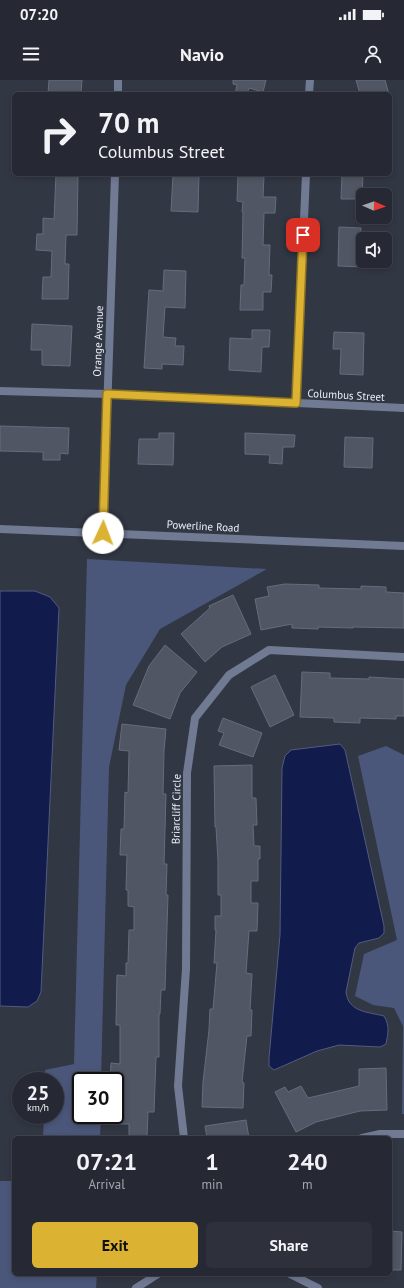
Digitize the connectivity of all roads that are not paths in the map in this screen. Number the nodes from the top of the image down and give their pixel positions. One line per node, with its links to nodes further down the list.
1 (118, 80): 3 (street)
2 (310, 80): 4 (street)
3 (118, 92)
4 (309, 92)
5 (115, 176): 8 (street, Orange Avenue)
6 (306, 176): 9 (street)
7 (0, 391): 8 (street, Columbus Street)
8 (107, 394): 9 (street, Columbus Street); 12 (street, Orange Avenue)
9 (296, 403): 10 (street, Columbus Street)
10 (404, 408)
11 (0, 529): 12 (street, Powerline Road)
12 (103, 533): 13 (street, Powerline Road)
13 (404, 546)
14 (404, 657): 16 (street, Briarcliff Circle)
15 (404, 1134): 17 (street)
16 (184, 1136)
17 (371, 1136)
18 (155, 1276): 20 (street)
19 (294, 1276): 21 (street)
20 (136, 1288)
21 (318, 1288)

